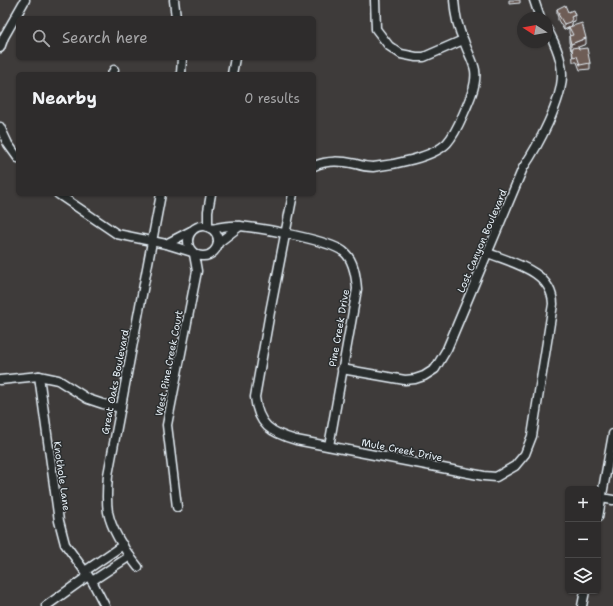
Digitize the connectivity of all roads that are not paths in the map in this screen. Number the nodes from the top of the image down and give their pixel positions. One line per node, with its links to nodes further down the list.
1 (25, 0): 10 (street)
2 (174, 0): 7 (street)
3 (375, 0): 8 (street)
4 (454, 0): 8 (street)
5 (534, 0): 6 (street)
6 (538, 12)
7 (176, 16)
8 (463, 40): 17 (street)
9 (553, 40): 31 (street, Lost Canyon Boulevard)
10 (0, 48)
11 (182, 60): 13 (street)
12 (235, 60): 14 (street)
13 (181, 72)
14 (232, 72)
15 (0, 127): 16 (street)
16 (16, 155)
17 (316, 165)
18 (61, 196): 27 (street)
19 (161, 196): 27 (street, Great Oaks Boulevard)
20 (211, 196): 22 (street)
21 (293, 196): 26 (street, Mule Creek Drive)
22 (208, 211): 24 (street); 25 (street)
23 (240, 226): 25 (street, Pine Creek Drive); 26 (street, Pine Creek Drive); 28 (street)
24 (194, 228): 25 (street); 29 (street); 30 (street)
25 (210, 228): 28 (street)
26 (286, 234): 34 (street, Pine Creek Drive); 39 (street, Mule Creek Drive)
27 (152, 242): 29 (street); 37 (street, Great Oaks Boulevard)
28 (218, 243): 32 (street)
29 (166, 244): 30 (street)
30 (193, 253): 32 (street); 33 (street, West Pine Creek Court)
31 (488, 253): 34 (street, Lost Canyon Boulevard); 39 (street, Mule Creek Drive)
32 (206, 256): 33 (street, West Pine Creek Court)
33 (197, 271): 42 (street, West Pine Creek Court)
34 (342, 369): 39 (street, Pine Creek Drive)
35 (39, 376): 36 (street); 37 (street); 46 (street, Knothole Lane)
36 (0, 380)
37 (121, 408): 43 (street, Great Oaks Boulevard)
38 (613, 434): 40 (street)
39 (329, 446)
40 (601, 498): 41 (street)
41 (613, 500)
42 (178, 507)
43 (123, 545): 44 (street, Great Oaks Boulevard); 46 (street)
44 (130, 556): 45 (street, Great Oaks Boulevard); 46 (street)
45 (138, 567)
46 (88, 576): 48 (street); 49 (street, Knothole Lane)
47 (584, 594): 50 (street)
48 (46, 606)
49 (105, 606)
50 (582, 606)

